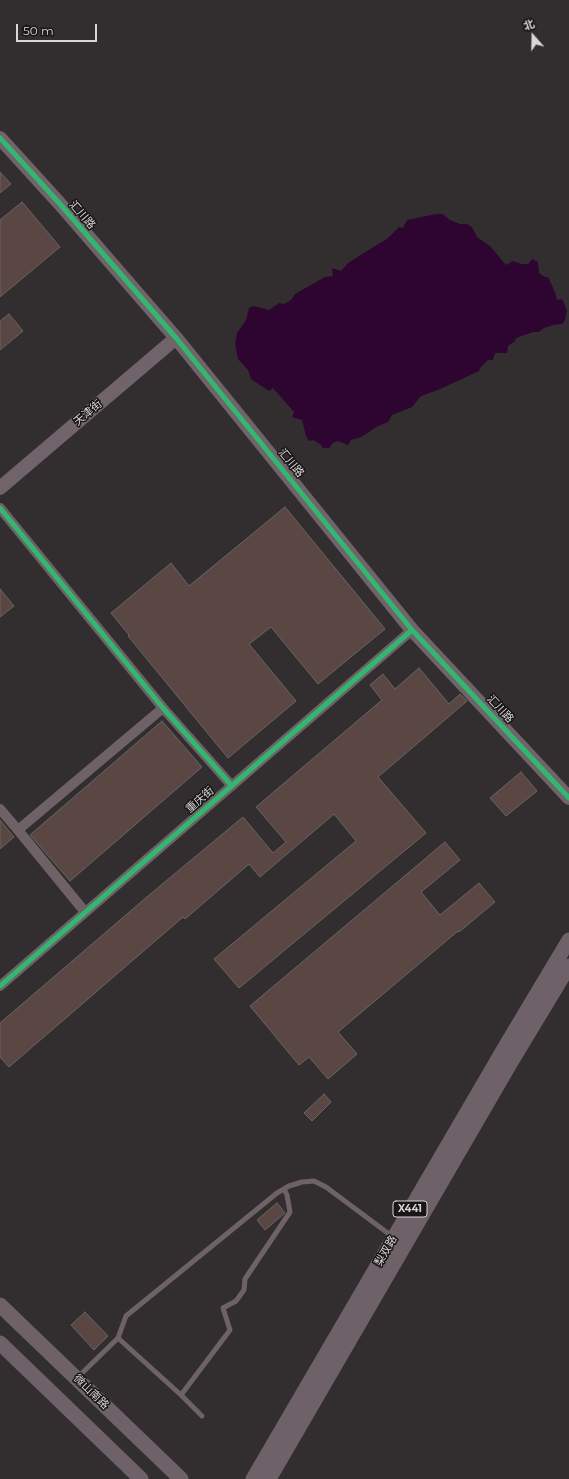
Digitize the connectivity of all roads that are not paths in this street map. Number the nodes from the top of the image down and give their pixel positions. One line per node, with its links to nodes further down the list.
1 (0, 138): 2 (street, 汇川路)
2 (176, 338): 3 (street, 天津街); 5 (street, 汇川路)
3 (0, 488)
4 (0, 508): 6 (street)
5 (412, 630): 7 (street, 重庆街); 8 (street, 汇川路)
6 (164, 708): 7 (street); 10 (street)
7 (232, 786): 11 (street, 重庆街)
8 (569, 798)
9 (0, 809): 10 (street)
10 (18, 830): 11 (street)
11 (85, 912): 14 (street, 重庆街)
12 (569, 940): 16 (main road, 梨双路 / X441)
13 (569, 966): 26 (main road, 梨双路 / X441)
14 (2, 981)
15 (284, 1189): 16 (lane); 18 (lane); 21 (lane)
16 (394, 1237): 25 (main road, 梨双路 / X441)
17 (0, 1305): 20 (main road, 微山南路)
18 (118, 1338): 20 (lane); 21 (lane)
19 (0, 1343): 23 (main road)
20 (76, 1378): 24 (main road, 微山南路)
21 (181, 1395): 22 (lane)
22 (202, 1416)
23 (141, 1479)
24 (181, 1479)
25 (253, 1479)
26 (269, 1479)

